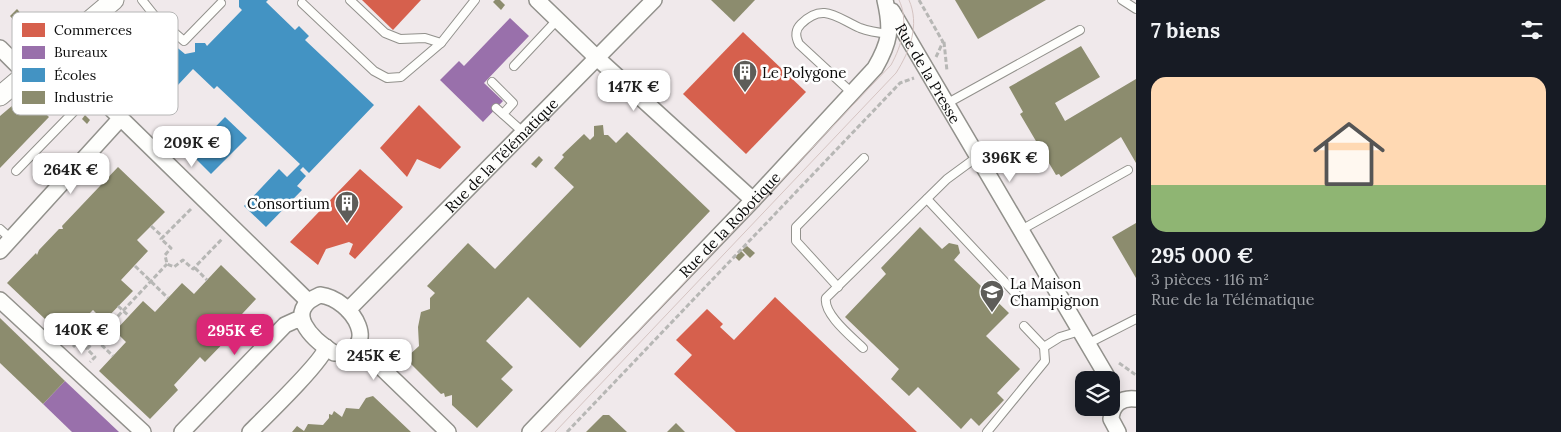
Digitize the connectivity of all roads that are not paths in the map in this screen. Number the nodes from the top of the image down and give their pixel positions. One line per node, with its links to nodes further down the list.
1 (114, 0): 12 (street)
2 (142, 0): 13 (lane)
3 (350, 0): 18 (lane)
4 (474, 0): 18 (lane)
5 (537, 0): 14 (street)
6 (654, 0): 20 (street, Rue de la Télématique)
7 (886, 0): 16 (street, Rue de la Robotique); 27 (street, Rue de la Presse)
8 (1122, 0): 11 (lane)
9 (221, 3): 17 (lane)
10 (302, 3): 18 (lane)
11 (1136, 9)
12 (99, 12)
13 (152, 12)
14 (557, 20): 20 (street); 22 (lane)
15 (1080, 30): 27 (lane)
16 (890, 34): 25 (street, Rue de la Robotique); 25 (lane)
17 (178, 36)
18 (441, 42)
19 (0, 48): 21 (street)
20 (597, 58): 33 (street, Rue de la Télématique); 39 (street)
21 (12, 60)
22 (514, 66)
23 (492, 82): 29 (lane)
24 (12, 86): 26 (street)
25 (852, 93): 39 (street, Rue de la Robotique)
26 (0, 96)
27 (946, 104): 34 (street, Rue de la Presse)
28 (496, 108): 29 (lane)
29 (503, 114): 33 (lane)
30 (71, 115): 37 (lane)
31 (116, 115): 32 (street)
32 (120, 119): 41 (street); 46 (street)
33 (524, 133): 47 (street, Rue de la Télématique)
34 (977, 157): 38 (lane); 40 (street, Rue de la Presse)
35 (864, 158): 43 (lane)
36 (1128, 170): 40 (lane)
37 (16, 171)
38 (926, 199): 43 (lane); 44 (lane)
39 (753, 200): 63 (street, Rue de la Robotique)
40 (1020, 230): 51 (street, Rue de la Presse)
41 (5, 234): 42 (street)
42 (0, 251)
43 (838, 287): 56 (lane)
44 (1018, 296)
45 (0, 300): 59 (street)
46 (308, 301): 47 (street); 49 (street)
47 (348, 310): 52 (street)
48 (1136, 319): 53 (lane)
49 (302, 321): 54 (street); 60 (street)
50 (1024, 326): 55 (lane)
51 (1080, 331): 53 (street, Rue de la Presse); 55 (lane)
52 (358, 344): 54 (street); 62 (street)
53 (1087, 344): 57 (street, Rue de la Presse)
54 (326, 347): 61 (street)
55 (1044, 347): 64 (lane)
56 (863, 348)
57 (1104, 371)
58 (1128, 400): 65 (street)
59 (143, 432)
60 (182, 432)
61 (250, 432)
62 (448, 432)
63 (530, 432)
64 (987, 432)
65 (1118, 432)

